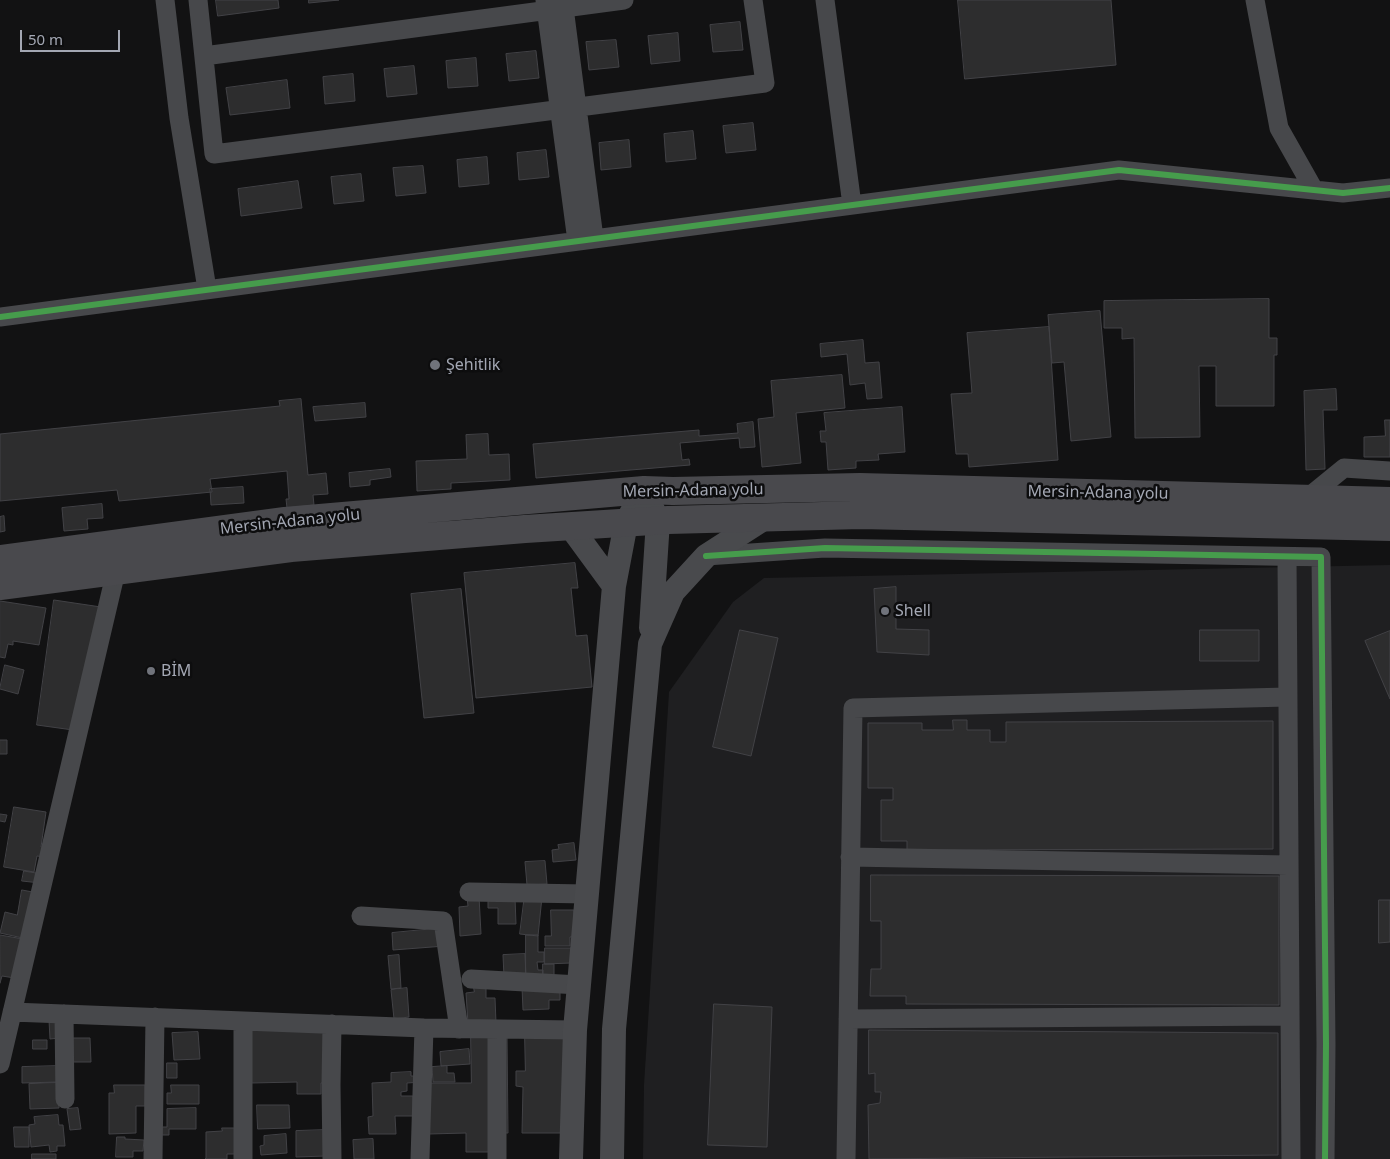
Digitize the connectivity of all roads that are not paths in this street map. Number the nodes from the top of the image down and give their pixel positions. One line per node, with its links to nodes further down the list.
1 (166, 0): 14 (street)
2 (198, 0): 8 (street)
3 (624, 0): 7 (street)
4 (752, 0): 9 (street)
5 (825, 0): 12 (street)
6 (1255, 0): 11 (street)
7 (555, 5): 8 (street); 9 (street)
8 (204, 56): 9 (street)
9 (568, 108): 13 (street)
10 (1390, 188): 11 (street)
11 (1314, 190): 12 (street)
12 (852, 205): 13 (street)
13 (586, 240): 14 (street)
14 (207, 289): 15 (street)
15 (0, 317)
16 (1390, 471): 18 (street)
17 (644, 490): 18 (highway, Mersin-Adana yolu); 21 (main road); 22 (main road); 27 (highway, Mersin-Adana yolu)
18 (1306, 499): 19 (highway, Mersin-Adana yolu)
19 (1390, 501)
20 (765, 518): 21 (highway, Mersin-Adana yolu); 24 (highway, Mersin-Adana yolu); 25 (main road)
21 (658, 521): 22 (highway, Mersin-Adana yolu); 31 (main road)
22 (626, 522): 23 (highway, Mersin-Adana yolu); 30 (main road)
23 (570, 526): 28 (highway, Mersin-Adana yolu); 30 (main road)
24 (1390, 527)
25 (706, 556): 26 (street); 31 (main road)
26 (1286, 557): 32 (street); 62 (street)
27 (0, 558)
28 (116, 570): 29 (highway, Mersin-Adana yolu); 40 (street)
29 (0, 586)
30 (614, 586): 36 (main road)
31 (650, 644): 59 (main road)
32 (1287, 697): 33 (street); 34 (street)
33 (850, 857): 34 (street); 44 (street)
34 (1288, 865): 42 (street)
35 (469, 892): 36 (street)
36 (586, 894): 39 (main road)
37 (361, 916): 48 (street)
38 (471, 979): 39 (street)
39 (579, 985): 50 (main road)
40 (12, 1012): 41 (street); 51 (street)
41 (64, 1014): 43 (street); 52 (street)
42 (1290, 1016): 44 (street); 61 (street)
43 (154, 1017): 45 (street); 53 (street)
44 (848, 1019): 60 (street)
45 (243, 1020): 46 (street); 54 (street)
46 (332, 1024): 47 (street); 55 (street)
47 (424, 1028): 48 (street); 56 (street)
48 (459, 1029): 49 (street)
49 (497, 1030): 50 (street); 57 (street)
50 (575, 1030): 58 (main road)
51 (0, 1064)
52 (65, 1099)
53 (153, 1159)
54 (243, 1159)
55 (332, 1159)
56 (420, 1159)
57 (497, 1159)
58 (571, 1159)
59 (612, 1159)
60 (846, 1159)
61 (1291, 1159)
62 (1325, 1159)

